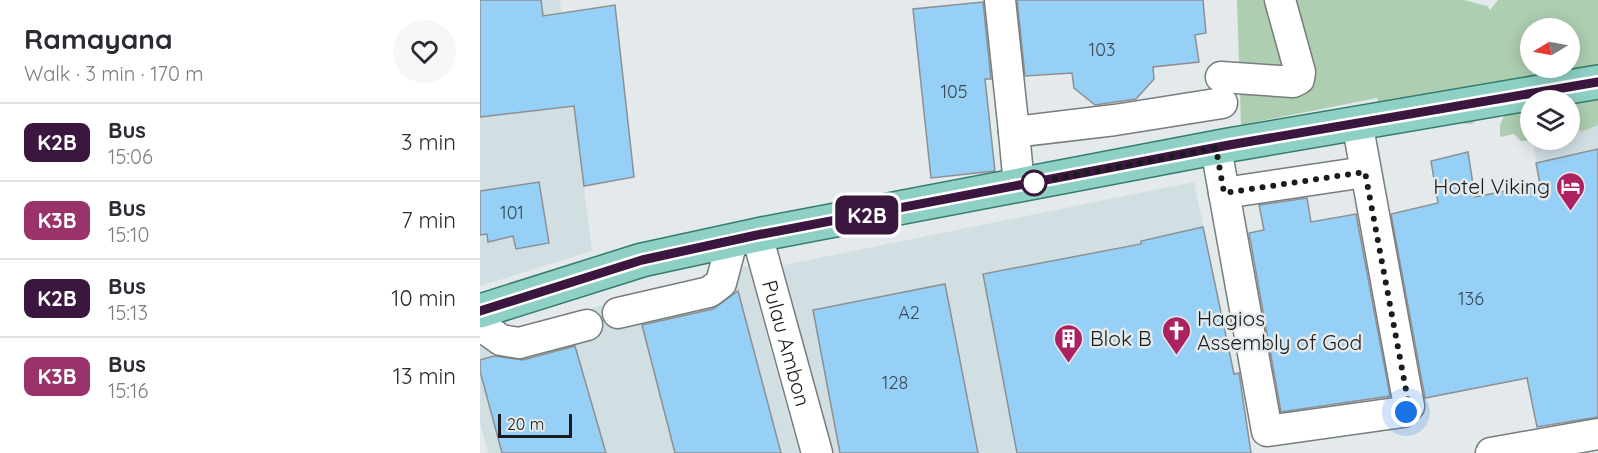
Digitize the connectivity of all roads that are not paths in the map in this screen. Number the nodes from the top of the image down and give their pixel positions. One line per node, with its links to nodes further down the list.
1 (999, 0): 5 (street)
2 (1280, 0): 5 (street)
3 (1598, 82): 4 (main road)
4 (1357, 122): 6 (main road); 7 (street)
5 (1014, 132): 8 (street)
6 (1216, 148): 8 (main road); 9 (street)
7 (1365, 172): 9 (street); 9 (street)
8 (1019, 186): 10 (main road)
9 (1224, 193)
10 (745, 238): 11 (main road); 12 (street); 17 (street, Pulau Ambon)
11 (480, 311)
12 (618, 313)
13 (480, 325): 14 (street)
14 (587, 325)
15 (1598, 434): 16 (street)
16 (1565, 446): 18 (street)
17 (817, 453)
18 (1491, 453)

